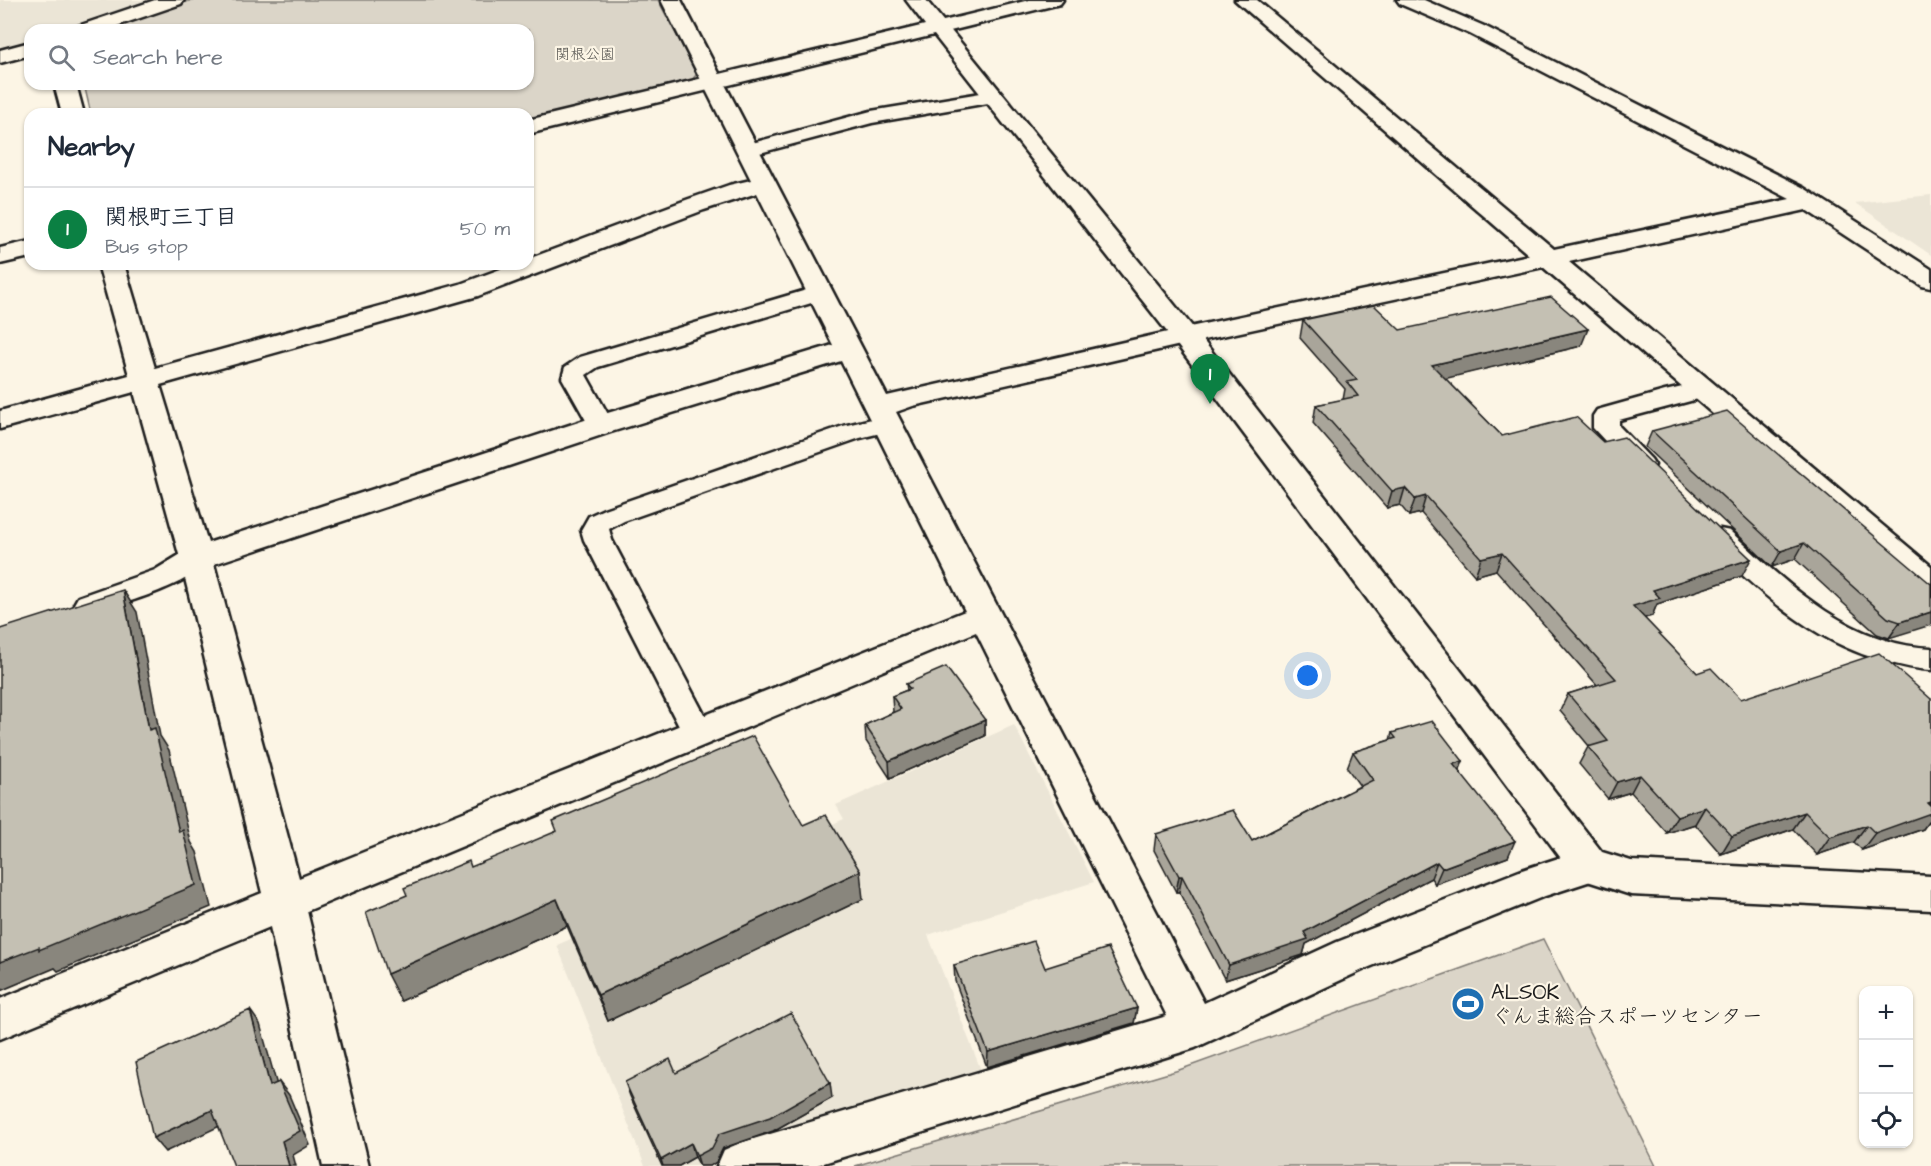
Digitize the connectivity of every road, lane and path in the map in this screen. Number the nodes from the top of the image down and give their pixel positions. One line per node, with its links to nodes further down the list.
1 (174, 0): 7 (street)
2 (671, 0): 11 (street)
3 (916, 0): 8 (street)
4 (1053, 0): 8 (street)
5 (1245, 0): 21 (street)
6 (1407, 0): 18 (street)
7 (103, 24)
8 (938, 28): 11 (street); 13 (street)
9 (24, 50): 10 (street)
10 (0, 57)
11 (713, 82): 15 (street); 16 (street)
12 (67, 90): 14 (street)
13 (993, 97): 16 (lane); 27 (street)
14 (71, 108)
15 (534, 126)
16 (748, 150): 17 (street)
17 (766, 184): 22 (street); 26 (street)
18 (1812, 202): 21 (street); 25 (street)
19 (24, 250): 20 (street)
20 (0, 256)
21 (1550, 259): 27 (street); 30 (street)
22 (534, 266)
23 (113, 270): 29 (street)
24 (522, 270): 29 (street)
25 (1931, 280)
26 (820, 293): 28 (street); 33 (lane)
27 (1185, 336): 31 (street); 42 (street)
28 (849, 349): 31 (street); 33 (street)
29 (144, 380): 32 (street); 36 (street)
30 (1704, 390): 34 (lane); 37 (street)
31 (884, 415): 39 (street); 41 (lane)
32 (0, 420)
33 (601, 425): 36 (street)
34 (1664, 485)
35 (1699, 518): 40 (lane)
36 (196, 558): 38 (lane); 44 (street)
37 (1931, 584)
38 (68, 610)
39 (987, 617): 41 (street); 46 (street)
40 (1931, 659)
41 (698, 733): 44 (street)
42 (1589, 865): 43 (street); 46 (street)
43 (1931, 893)
44 (285, 903): 45 (street); 47 (street)
45 (0, 1019)
46 (1195, 1028): 48 (street)
47 (346, 1166)
48 (740, 1166)

